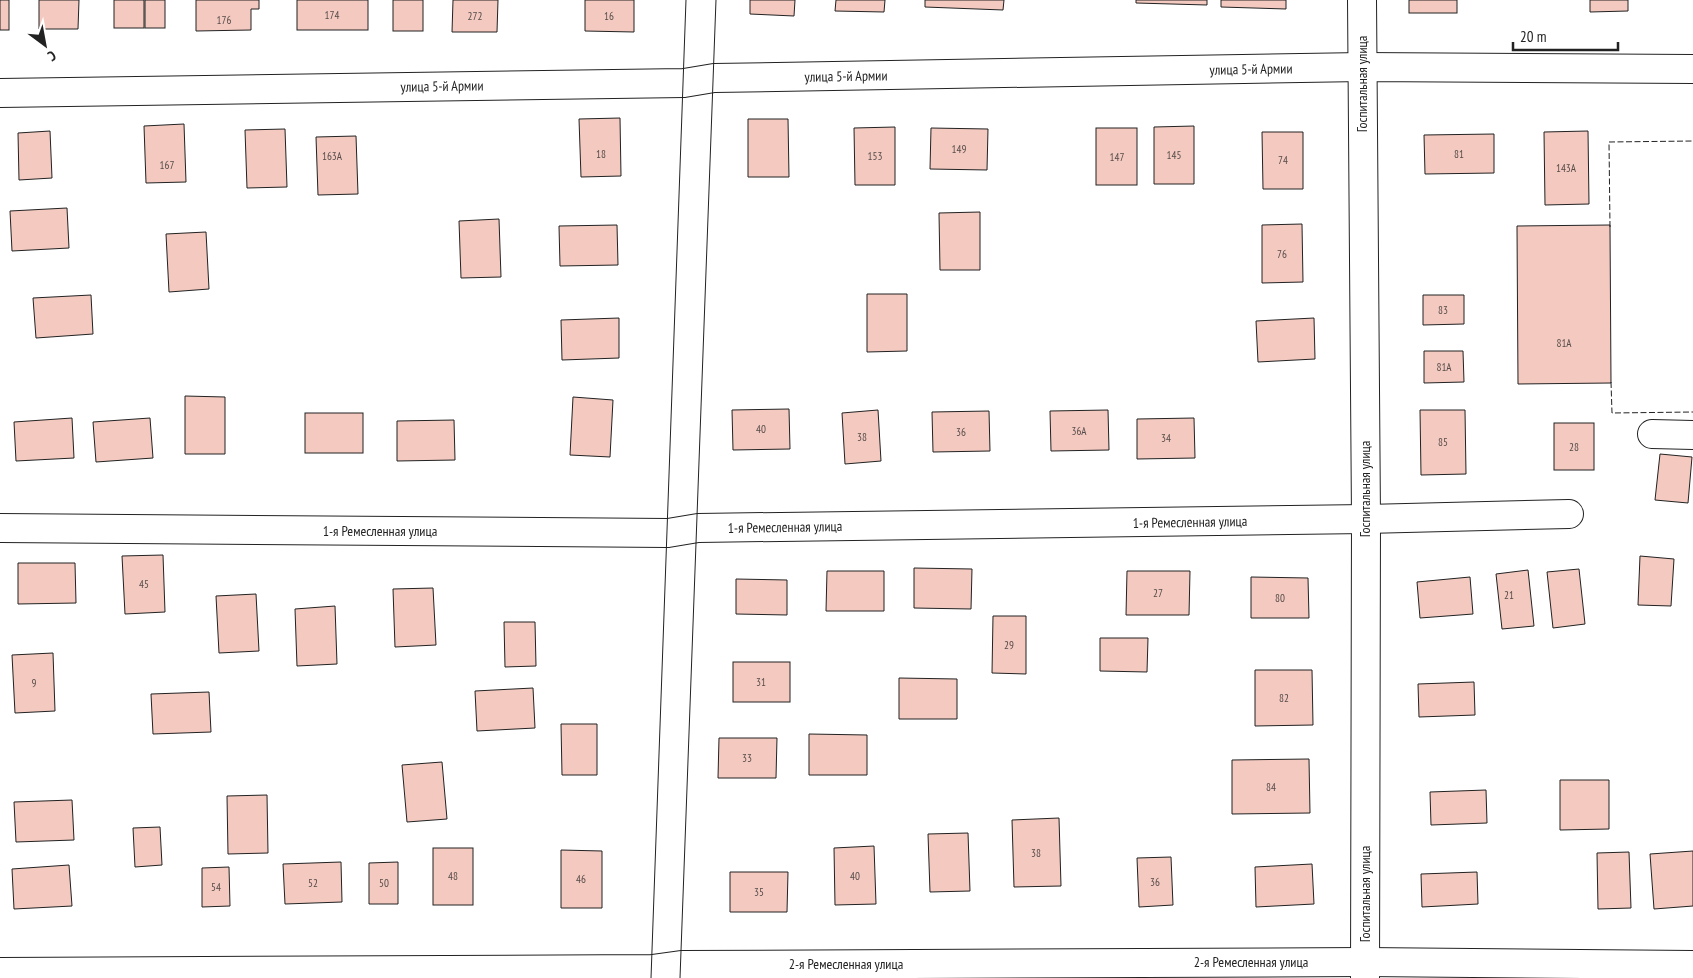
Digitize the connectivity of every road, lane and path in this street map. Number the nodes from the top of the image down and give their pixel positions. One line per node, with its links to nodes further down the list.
1 (1362, 0): 2 (street, Госпитальная улица)
2 (1362, 67): 3 (street, улица 5-й Армии); 4 (street, улица 5-й Армии); 8 (street, Госпитальная улица)
3 (1693, 68)
4 (0, 93)
5 (1652, 434): 6 (street)
6 (1693, 435)
7 (1569, 514): 8 (street, 1-я Ремесленная улица)
8 (1366, 519): 9 (street, 1-я Ремесленная улица); 11 (street, Госпитальная улица)
9 (0, 528)
10 (1693, 965): 11 (street, 2-я Ремесленная улица)
11 (1365, 970): 12 (street, 2-я Ремесленная улица)
12 (0, 972)

